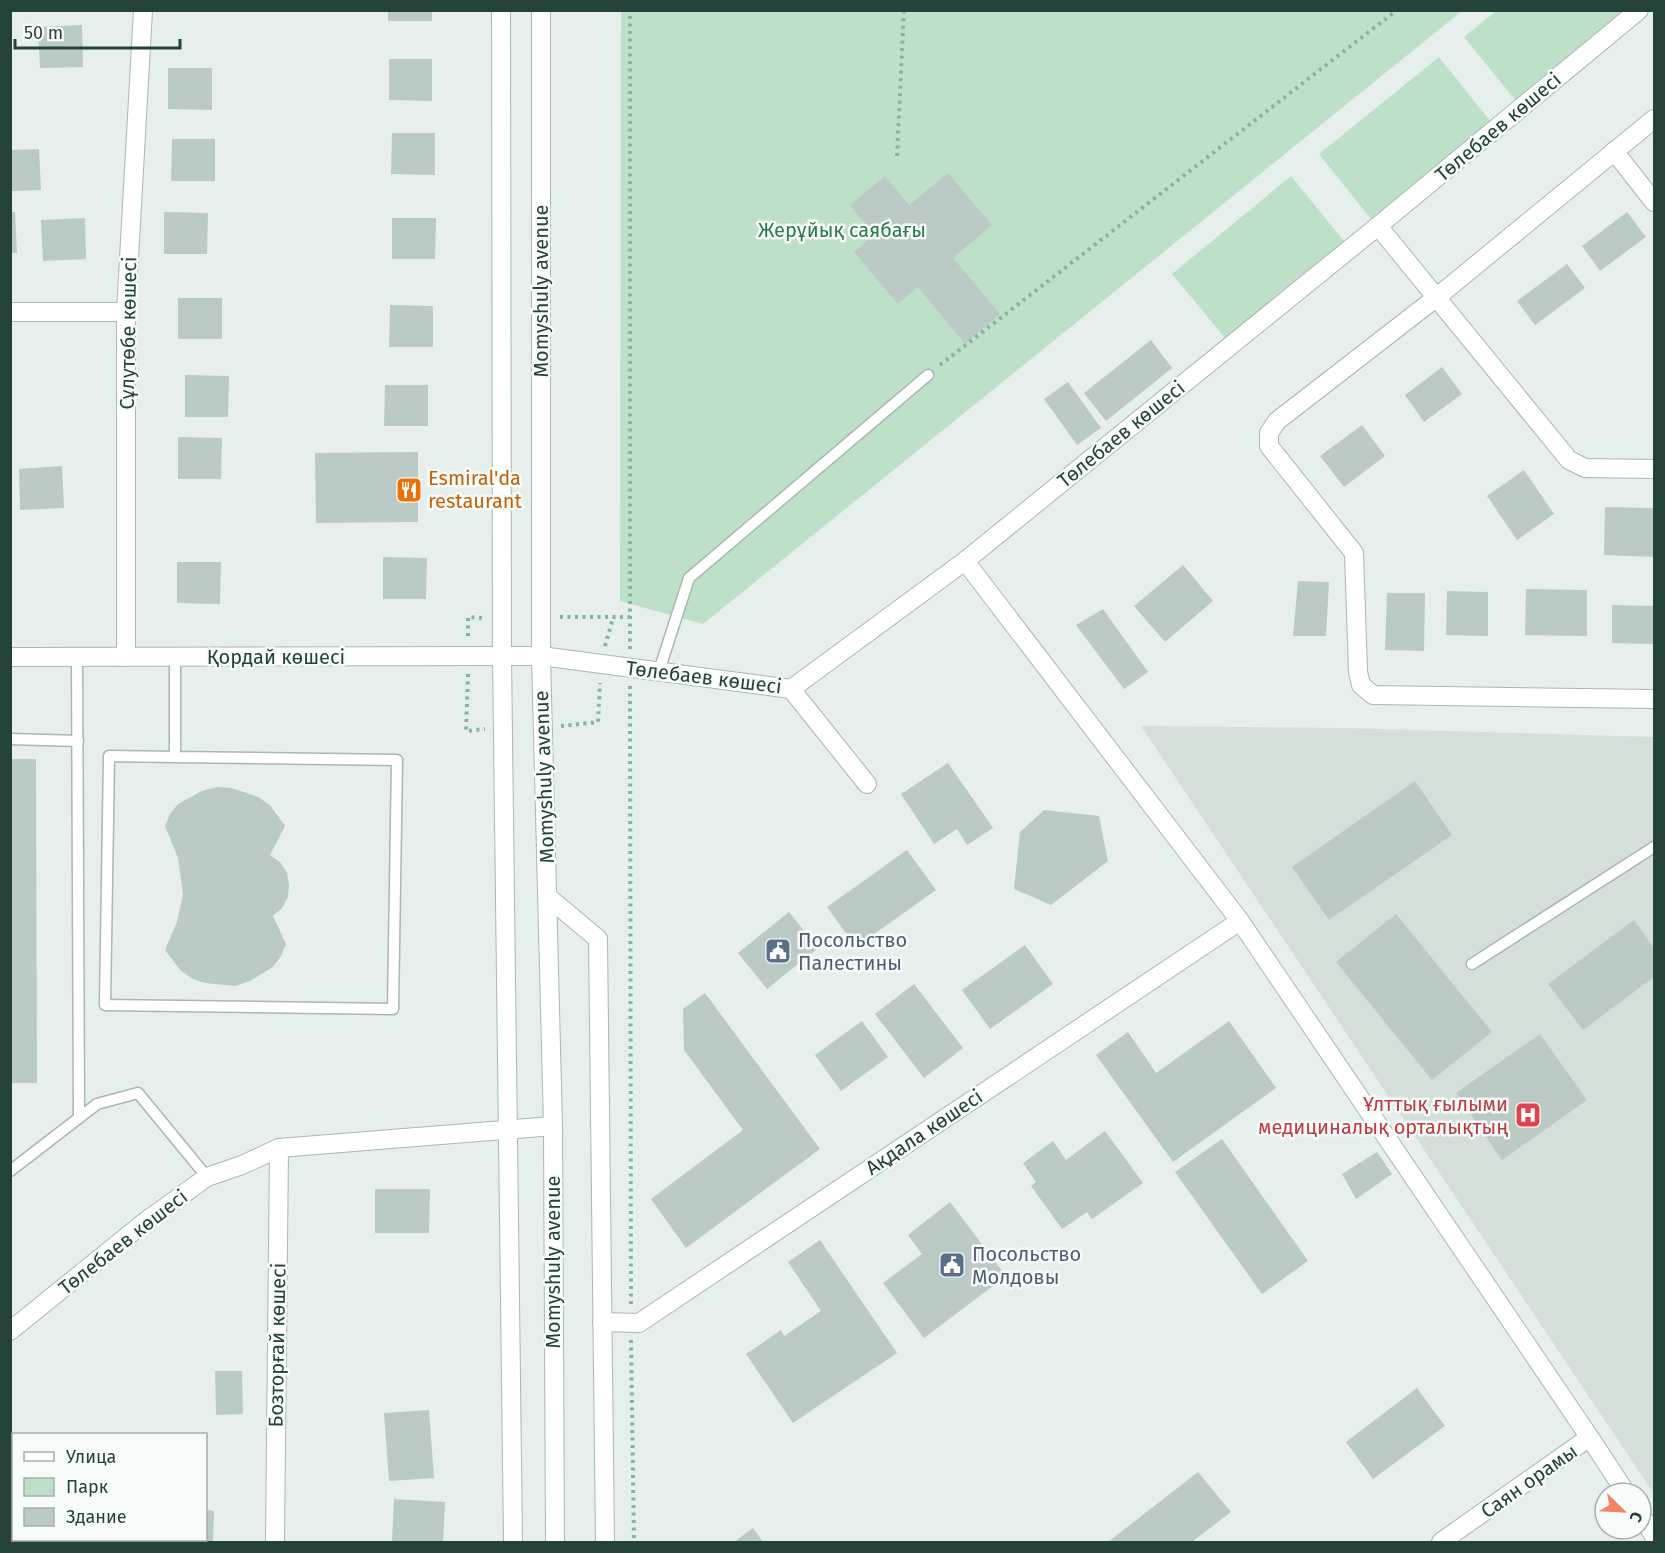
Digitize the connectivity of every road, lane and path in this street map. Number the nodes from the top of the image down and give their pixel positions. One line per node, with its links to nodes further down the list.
1 (143, 10): 15 (street, Сұлутөбе көшесі)
2 (501, 10): 21 (street, Momyshuly avenue)
3 (541, 10): 22 (street, Momyshuly avenue)
4 (630, 10): 19 (path)
5 (903, 10): 10 (path)
6 (1397, 10): 16 (path)
7 (1639, 10): 12 (street, Төлебаев көшесі)
8 (1654, 119): 9 (street)
9 (1614, 151): 11 (street); 13 (street)
10 (897, 156)
11 (1654, 202)
12 (1378, 226): 13 (street); 18 (street, Төлебаев көшесі)
13 (1437, 297): 17 (street); 30 (street)
14 (10, 312): 15 (street)
15 (126, 312): 25 (street, Сұлутөбе көшесі)
16 (928, 375): 28 (lane)
17 (1654, 469)
18 (965, 561): 29 (street, Төлебаев көшесі); 37 (street)
19 (630, 617): 20 (path); 27 (path)
20 (613, 618)
21 (502, 656): 22 (street, Қордай көшесі); 26 (street, Қордай көшесі); 41 (street, Momyshuly avenue)
22 (541, 656): 27 (street, Төлебаев көшесі); 36 (street, Momyshuly avenue)
23 (10, 657): 24 (street, Қордай көшесі)
24 (77, 657): 25 (street, Қордай көшесі); 32 (lane)
25 (126, 657): 26 (street, Қордай көшесі)
26 (175, 657): 33 (lane)
27 (630, 668): 28 (street, Төлебаев көшесі); 46 (path)
28 (659, 671): 29 (street, Төлебаев көшесі)
29 (791, 688): 34 (street)
30 (1654, 699)
31 (10, 739): 32 (lane)
32 (78, 741): 39 (lane)
33 (175, 757): 33 (lane)
34 (867, 784)
35 (1654, 847): 38 (lane)
36 (548, 897): 40 (street, Momyshuly avenue); 45 (street)
37 (1240, 921): 46 (street, Ақдала көшесі); 48 (street)
38 (1472, 964)
39 (79, 1118): 43 (lane); 44 (lane)
40 (553, 1126): 41 (street, Төлебаев көшесі); 52 (street, Momyshuly avenue)
41 (508, 1129): 42 (street, Төлебаев көшесі); 51 (street, Momyshuly avenue)
42 (279, 1148): 44 (street, Төлебаев көшесі); 50 (street, Бозторғай көшесі)
43 (10, 1171)
44 (207, 1177): 47 (street, Төлебаев көшесі)
45 (602, 1322): 46 (street, Ақдала көшесі); 53 (street)
46 (631, 1323): 54 (path)
47 (10, 1330)
48 (1590, 1440): 49 (street); 55 (street, Саян орамы)
49 (1618, 1481)
50 (275, 1542)
51 (513, 1542)
52 (555, 1542)
53 (605, 1542)
54 (634, 1542)
55 (1441, 1542)

